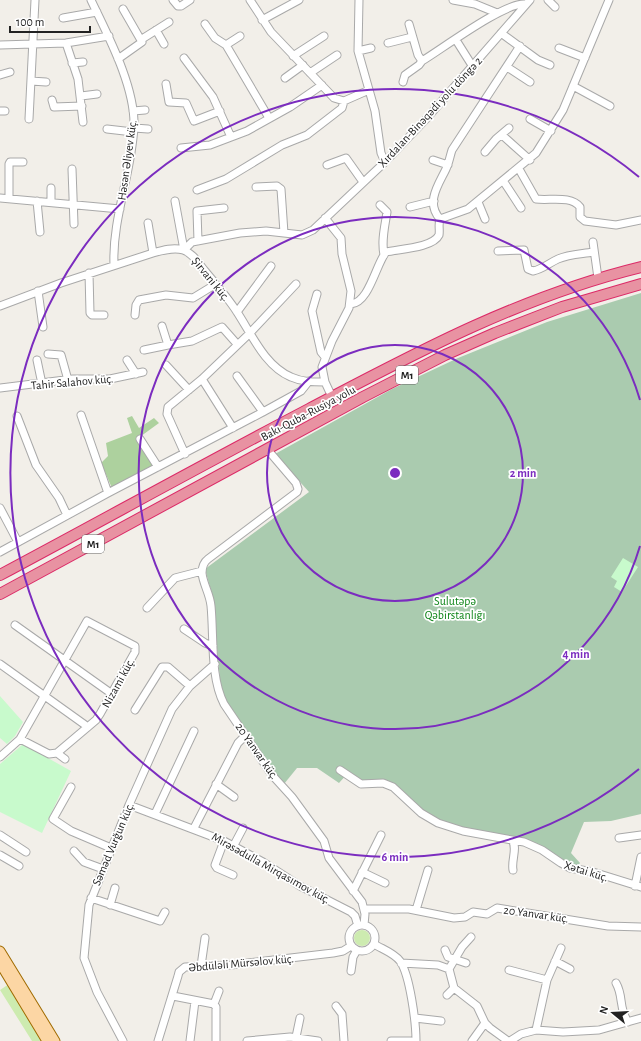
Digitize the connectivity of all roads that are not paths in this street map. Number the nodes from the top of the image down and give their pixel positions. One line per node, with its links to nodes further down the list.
1 (35, 0): 34 (street)
2 (91, 0): 14 (street, Həsən Əliyev küç.)
3 (173, 0): 4 (street)
4 (190, 0)
5 (250, 0): 17 (street)
6 (299, 0): 17 (street)
7 (359, 0): 38 (street)
8 (453, 0): 15 (street)
9 (548, 0): 12 (street)
10 (609, 0): 42 (street)
11 (528, 2): 15 (street); 22 (street, Xırdalan-Binəqədi yolu döngə 2)
12 (555, 7)
13 (123, 10): 27 (street)
14 (97, 12): 16 (street); 23 (street, Həsən Əliyev küç.)
15 (497, 13): 28 (street)
16 (63, 18)
17 (262, 20): 40 (street)
18 (168, 22): 21 (street)
19 (205, 24): 33 (street)
20 (409, 24): 26 (street)
21 (156, 30): 27 (street); 31 (street)
22 (501, 33): 35 (street); 49 (street, Xırdalan-Binəqədi yolu döngə 2)
23 (109, 36): 29 (street); 43 (street, Həsən Əliyev küç.)
24 (240, 36): 33 (street)
25 (324, 36): 40 (street)
26 (412, 37): 30 (street); 44 (street)
27 (142, 39): 43 (street)
28 (456, 40): 44 (street); 49 (street)
29 (66, 43): 34 (street); 46 (street)
30 (388, 43)
31 (164, 44)
32 (0, 45): 34 (street)
33 (226, 45): 72 (street)
34 (33, 46): 55 (street)
35 (520, 46): 48 (street); 50 (street)
36 (371, 48): 38 (street)
37 (559, 48): 42 (street)
38 (358, 51): 62 (street)
39 (337, 55): 52 (street)
40 (293, 56): 47 (street)
41 (184, 58): 71 (street)
42 (585, 58): 61 (street)
43 (118, 59): 70 (street, Həsən Əliyev küç.)
44 (422, 61): 57 (street)
45 (83, 62): 46 (street)
46 (72, 63): 64 (street)
47 (302, 65): 52 (street); 54 (street)
48 (550, 65)
49 (473, 67): 88 (street, Xırdalan-Binəqədi yolu döngə 2)
50 (507, 67): 58 (street); 90 (street)
51 (10, 72): 53 (street)
52 (310, 73): 60 (street)
53 (0, 75)
54 (286, 78)
55 (31, 81): 56 (street); 73 (street)
56 (46, 82)
57 (403, 82)
58 (530, 82)
59 (166, 84): 71 (street)
60 (322, 85): 66 (street); 72 (street)
61 (573, 86): 68 (street); 80 (street)
62 (368, 90): 66 (street); 88 (street)
63 (97, 94): 64 (street)
64 (81, 96): 67 (street)
65 (52, 100): 67 (street)
66 (344, 101): 97 (street)
67 (82, 106): 75 (street)
68 (610, 106)
69 (145, 110): 70 (street)
70 (133, 111): 79 (street, Həsən Əliyev küç.)
71 (220, 111): 82 (street)
72 (269, 118): 82 (street)
73 (30, 119)
74 (530, 120): 80 (street)
75 (83, 122)
76 (509, 128): 81 (street)
77 (106, 129): 79 (street)
78 (148, 129): 79 (street)
79 (134, 130): 110 (street, Həsən Əliyev küç.)
80 (551, 131): 86 (street)
81 (502, 135): 84 (street); 86 (street)
82 (231, 137): 83 (street)
83 (182, 148)
84 (485, 152)
85 (433, 160): 90 (street)
86 (530, 160): 92 (street)
87 (23, 162): 99 (street)
88 (385, 162): 93 (street, Xırdalan-Binəqədi yolu döngə 2)
89 (327, 165): 93 (street)
90 (448, 165): 102 (street)
91 (72, 169): 105 (street)
92 (519, 169): 94 (street); 114 (street)
93 (363, 182): 111 (street, Xırdalan-Binəqədi yolu döngə 2)
94 (504, 182): 104 (street); 109 (street)
95 (256, 187): 118 (street)
96 (51, 188): 103 (street)
97 (197, 190)
98 (0, 198): 99 (street, Həsən Əliyev küç.)
99 (9, 198): 100 (street, Həsən Əliyev küç.)
100 (37, 201): 103 (street, Həsən Əliyev küç.); 117 (street)
101 (175, 201): 121 (street)
102 (434, 201): 107 (street); 112 (street)
103 (51, 202): 105 (street, Həsən Əliyev küç.)
104 (478, 202): 112 (street); 113 (street)
105 (72, 203): 110 (street, Həsən Əliyev küç.); 116 (street)
106 (380, 205): 125 (street)
107 (410, 207)
108 (224, 208): 119 (street)
109 (521, 208)
110 (120, 209): 126 (street, Həsən Əliyev küç.)
111 (325, 218): 118 (street, Xırdalan-Binəqədi yolu döngə 2); 136 (street)
112 (440, 219): 125 (street)
113 (485, 219)
114 (641, 220)
115 (148, 223): 123 (street)
116 (74, 224)
117 (40, 232)
118 (284, 233): 119 (street, Xırdalan-Binəqədi yolu döngə 2)
119 (198, 241): 121 (street)
120 (593, 242): 124 (street)
121 (184, 250): 123 (street, Şirvani küç.); 131 (street, Şirvani küç.)
122 (498, 251): 124 (street)
123 (153, 252): 126 (street, Şirvani küç.)
124 (593, 252): 130 (street)
125 (384, 255): 136 (street)
126 (114, 265): 129 (street, Şirvani küç.)
127 (271, 266): 138 (street)
128 (641, 267): 130 (highway, Bakı-Quba-Rusiya yolu / M1)
129 (89, 274): 134 (street, Şirvani küç.); 139 (street)
130 (598, 278): 160 (highway, Bakı-Quba-Rusiya yolu / M1)
131 (216, 284): 138 (street, Şirvani küç.); 140 (street)
132 (296, 284): 143 (street)
133 (641, 284): 166 (highway, Bakı-Quba-Rusiya yolu / M1)
134 (38, 291): 137 (street, Şirvani küç.); 142 (street)
135 (317, 294): 148 (street)
136 (351, 304): 148 (street)
137 (0, 306)
138 (237, 312): 143 (street, Şirvani küç.)
139 (104, 315)
140 (135, 315)
141 (162, 326): 145 (street)
142 (43, 327)
143 (250, 333): 144 (street); 155 (street, Şirvani küç.)
144 (237, 344): 145 (street); 153 (street)
145 (168, 345): 146 (street)
146 (144, 350)
147 (48, 354): 154 (street)
148 (325, 357): 156 (street)
149 (37, 360): 157 (street)
150 (127, 360): 154 (street, Tahir Salahov küç.)
151 (166, 365): 159 (street)
152 (237, 376): 161 (street)
153 (202, 379): 159 (street); 164 (street)
154 (68, 380): 157 (street, Tahir Salahov küç.)
155 (309, 382): 156 (street, Şirvani küç.); 161 (street)
156 (324, 382): 160 (street)
157 (42, 384): 158 (street, Tahir Salahov küç.)
158 (0, 388)
159 (189, 390): 167 (street)
160 (332, 397): 175 (highway, Bakı-Quba-Rusiya yolu / M1)
161 (263, 412): 164 (street)
162 (81, 415): 169 (street)
163 (17, 416): 171 (street)
164 (234, 428): 167 (street)
165 (140, 439): 168 (street)
166 (267, 449): 174 (street); 176 (highway, Bakı-Quba-Rusiya yolu / M1)
167 (185, 454): 168 (street)
168 (158, 467): 169 (street)
169 (108, 493): 171 (street)
170 (0, 508): 172 (street)
171 (67, 514): 172 (street)
172 (18, 542): 173 (street)
173 (0, 552)
174 (202, 571): 177 (street); 180 (street, 20 Yanvar küç.)
175 (0, 575)
176 (0, 594)
177 (147, 608)
178 (15, 624): 181 (street)
179 (184, 629): 180 (street)
180 (213, 646): 183 (street, 20 Yanvar küç.)
181 (64, 661): 185 (street); 185 (street, Nizami küç.); 186 (street, Nizami küç.)
182 (0, 664): 186 (street)
183 (214, 664): 184 (street, Səməd Vurğun küç.); 190 (street, 20 Yanvar küç.)
184 (190, 686): 187 (street); 199 (street, Səməd Vurğun küç.)
185 (112, 694): 188 (street, Nizami küç.)
186 (44, 696): 188 (street); 191 (street, Nizami küç.)
187 (135, 710)
188 (88, 727): 192 (street, Nizami küç.)
189 (194, 731): 200 (street)
190 (246, 735): 196 (street); 224 (street, 20 Yanvar küç.)
191 (20, 739): 192 (street); 193 (street, Nizami küç.)
192 (57, 753): 194 (street)
193 (0, 757)
194 (65, 759)
195 (340, 770): 208 (street, Xətai küç.)
196 (216, 784): 198 (street); 201 (street)
197 (71, 787): 210 (street)
198 (234, 797)
199 (129, 805): 200 (street, Mirəsədulla Mirqasımov küç.); 210 (street, Səməd Vurğun küç.)
200 (155, 814): 201 (street, Mirəsədulla Mirqasımov küç.)
201 (194, 828): 207 (street, Mirəsədulla Mirqasımov küç.)
202 (244, 828): 209 (street)
203 (0, 835): 212 (street)
204 (381, 835): 219 (street)
205 (641, 835): 206 (street)
206 (619, 838)
207 (224, 840): 209 (street, Mirəsədulla Mirqasımov küç.); 220 (street)
208 (512, 840): 218 (street); 222 (street, Xətai küç.)
209 (234, 845): 230 (street, Mirəsədulla Mirqasımov küç.)
210 (111, 848): 216 (street, Səməd Vurğun küç.)
211 (74, 851): 216 (street)
212 (26, 852)
213 (0, 855): 215 (street)
214 (641, 857): 222 (street)
215 (19, 866)
216 (102, 869): 225 (street, Səməd Vurğun küç.)
217 (428, 870): 228 (street)
218 (513, 870)
219 (362, 872): 221 (street); 224 (street)
220 (233, 875)
221 (385, 883)
222 (638, 886)
223 (115, 888): 226 (street)
224 (353, 891): 227 (street, 20 Yanvar küç.)
225 (91, 898): 226 (street); 268 (street, Səməd Vurğun küç.)
226 (110, 904): 229 (street)
227 (364, 909): 228 (street, 20 Yanvar küç.); 230 (street)
228 (416, 910): 231 (street, 20 Yanvar küç.)
229 (165, 912)
230 (361, 926): 234 (street); 235 (street)
231 (641, 927)
232 (471, 937): 239 (street)
233 (205, 938): 244 (street)
234 (374, 944): 235 (street); 241 (street)
235 (354, 948): 244 (street, Əbdüləli Mürsəlov küç.); 248 (street)
236 (561, 948): 240 (street)
237 (445, 950): 239 (street)
238 (0, 951): 267 (main road)
239 (454, 959): 243 (street); 246 (street)
240 (555, 961): 245 (street); 249 (street)
241 (401, 962): 246 (street); 259 (street)
242 (0, 963): 266 (main road)
243 (466, 963)
244 (201, 966): 254 (street, Əbdüləli Mürsəlov küç.)
245 (570, 969)
246 (449, 970): 251 (street)
247 (509, 970): 249 (street)
248 (350, 971)
249 (547, 980): 264 (street)
250 (616, 982): 262 (street)
251 (454, 988): 253 (street); 263 (street)
252 (219, 991): 256 (street)
253 (446, 995)
254 (173, 996): 255 (street); 269 (street, Əbdüləli Mürsəlov küç.)
255 (195, 1001): 256 (street); 270 (street)
256 (214, 1004): 271 (street)
257 (336, 1006): 274 (street)
258 (300, 1018): 265 (street)
259 (415, 1018): 261 (street); 277 (street)
260 (641, 1018): 262 (street)
261 (441, 1021)
262 (628, 1022): 264 (street)
263 (485, 1023): 278 (street); 279 (street)
264 (536, 1030): 279 (street)
265 (296, 1037): 272 (street); 273 (street)
266 (47, 1041)
267 (55, 1041)
268 (123, 1041)
269 (158, 1041)
270 (190, 1041)
271 (216, 1041)
272 (248, 1041)
273 (318, 1041)
274 (344, 1041)
275 (390, 1041): 276 (street)
276 (411, 1041)
277 (416, 1041)
278 (472, 1041)
279 (509, 1041)

